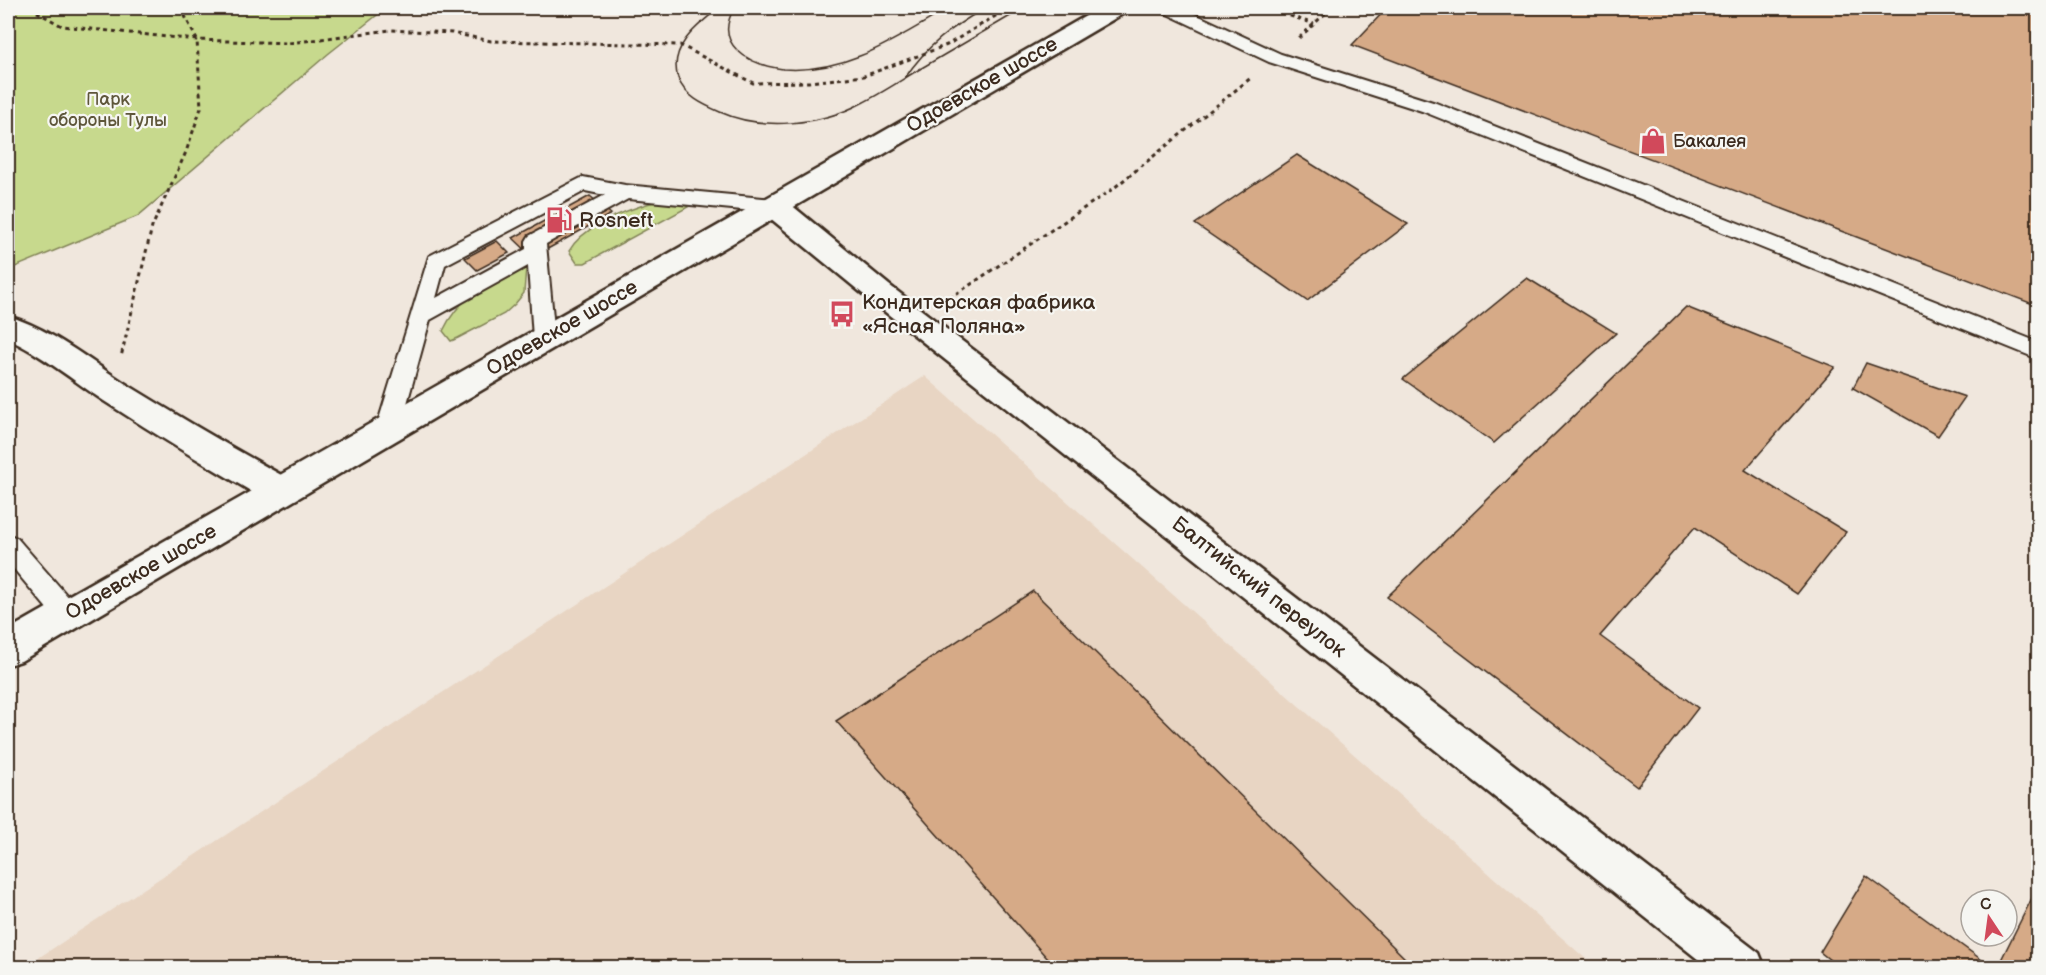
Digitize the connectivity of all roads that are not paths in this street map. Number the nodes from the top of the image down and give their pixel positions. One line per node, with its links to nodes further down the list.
1 (1116, 8): 4 (street, Одоевское шоссе)
2 (1169, 8): 9 (lane)
3 (625, 192): 4 (lane); 5 (lane); 6 (lane)
4 (774, 206): 8 (street, Одоевское шоссе); 15 (street, Балтийский переулок)
5 (537, 252): 6 (lane); 8 (lane)
6 (420, 316): 10 (lane)
7 (8, 327): 11 (street)
8 (544, 338): 10 (street, Одоевское шоссе)
9 (2038, 351)
10 (388, 429): 11 (street, Одоевское шоссе)
11 (280, 491): 13 (street, Одоевское шоссе)
12 (8, 545): 13 (lane)
13 (68, 615): 14 (street, Одоевское шоссе)
14 (8, 649)
15 (1744, 968)

